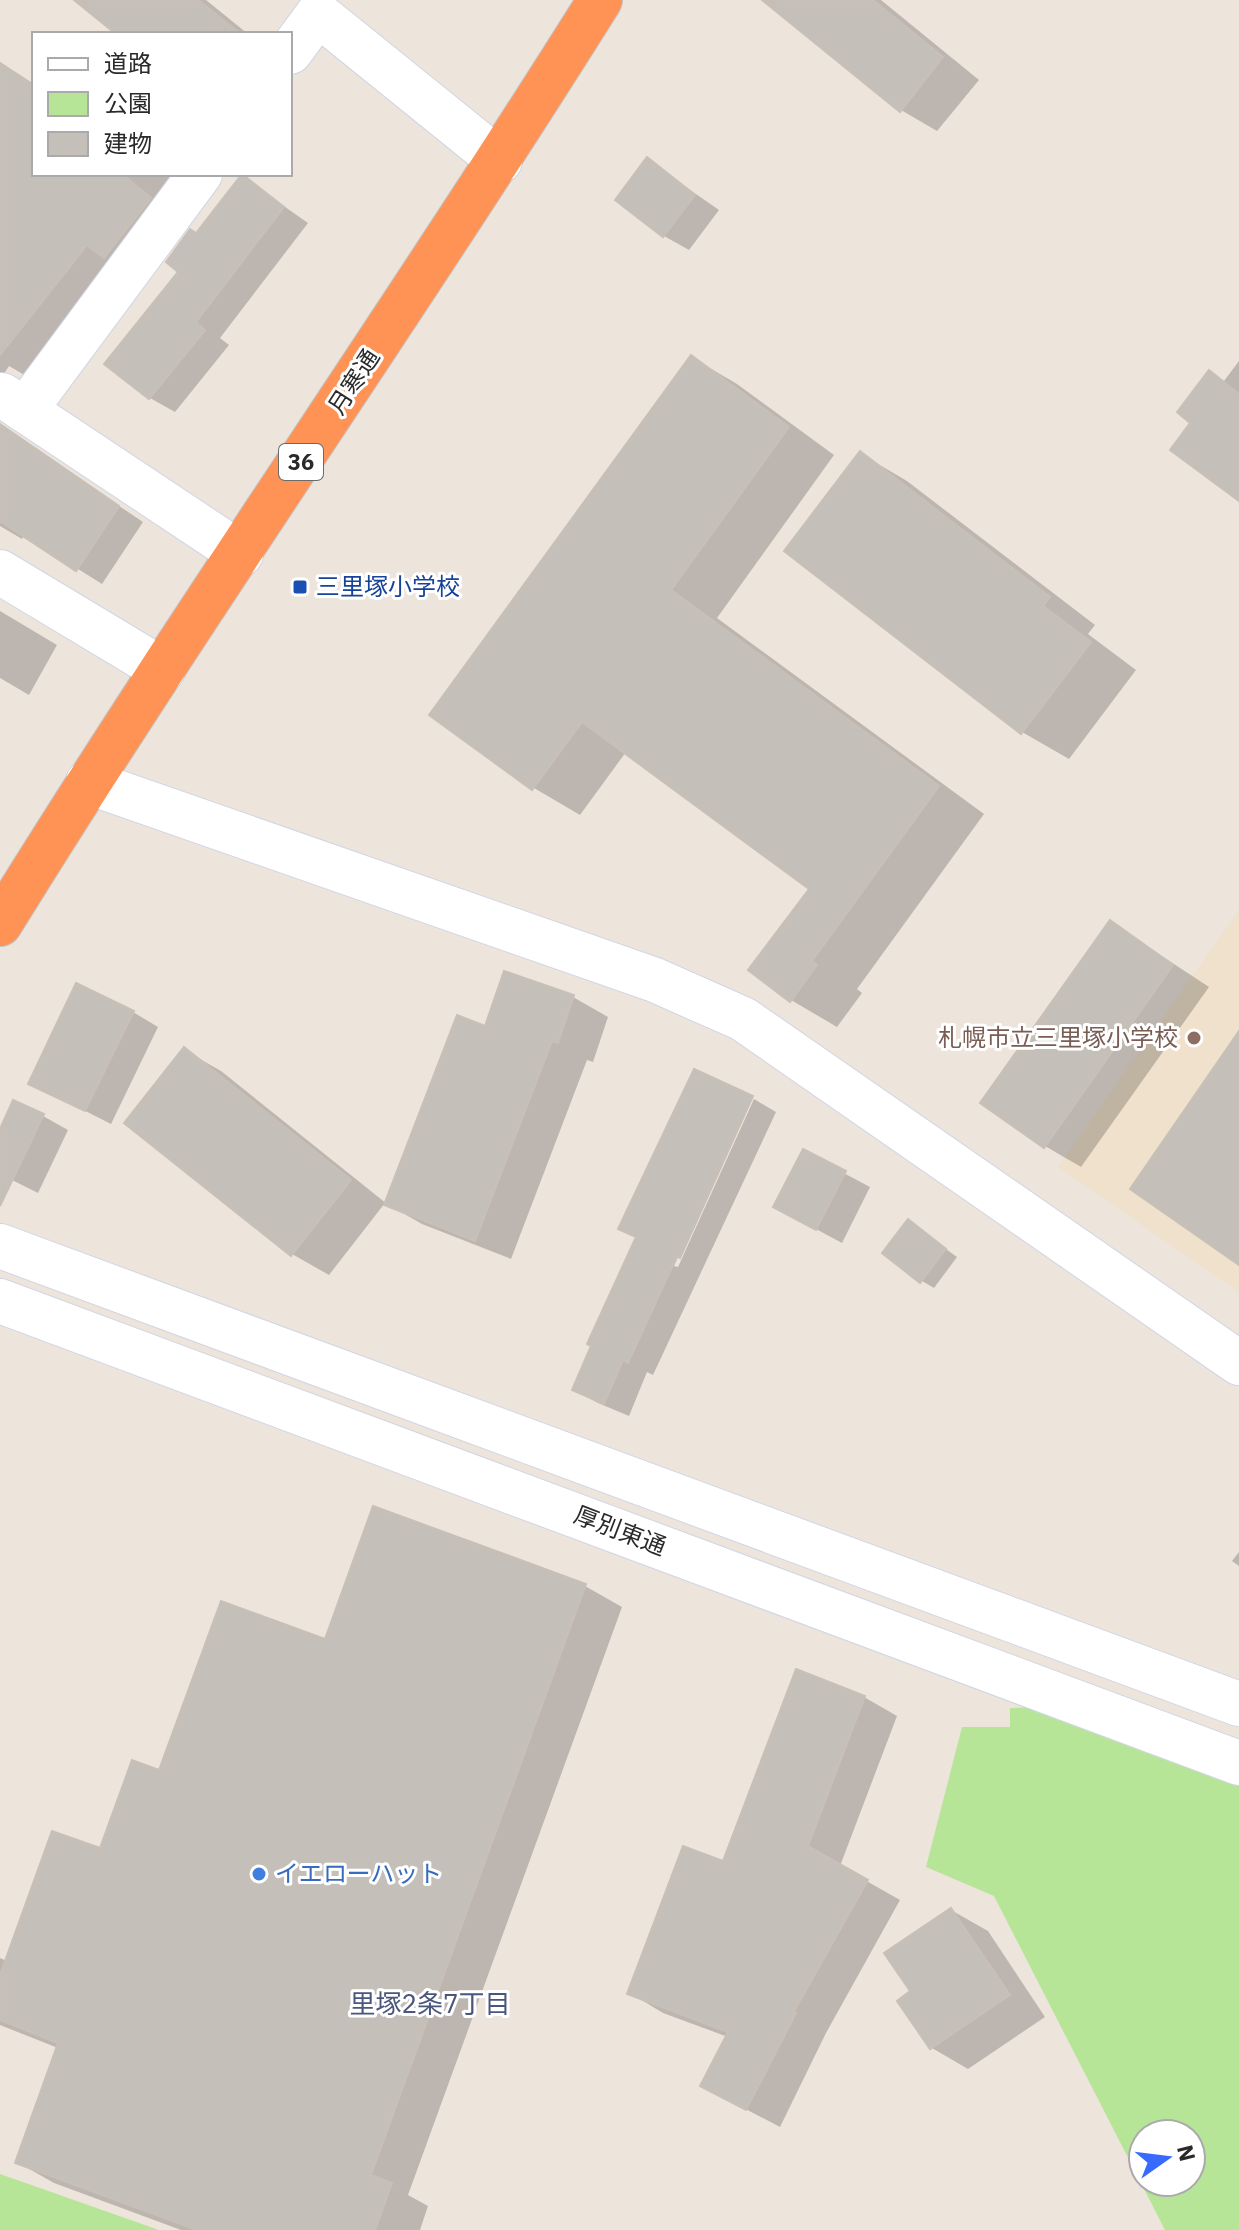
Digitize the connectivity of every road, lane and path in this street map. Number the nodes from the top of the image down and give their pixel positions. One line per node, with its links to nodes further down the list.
1 (600, 0): 3 (highway, 月寒通 / 36)
2 (292, 49): 3 (street)
3 (500, 161): 6 (highway, 月寒通 / 36)
4 (198, 176): 5 (street)
5 (12, 402): 6 (street)
6 (241, 554): 8 (highway, 月寒通 / 36)
7 (0, 572): 8 (street)
8 (163, 670): 9 (highway, 月寒通 / 36)
9 (88, 782): 10 (highway, 月寒通 / 36); 13 (street)
10 (0, 924)
11 (0, 1246): 14 (street)
12 (0, 1301): 15 (street, 厚別東通)
13 (1239, 1363)
14 (1239, 1704)
15 (1239, 1763)

